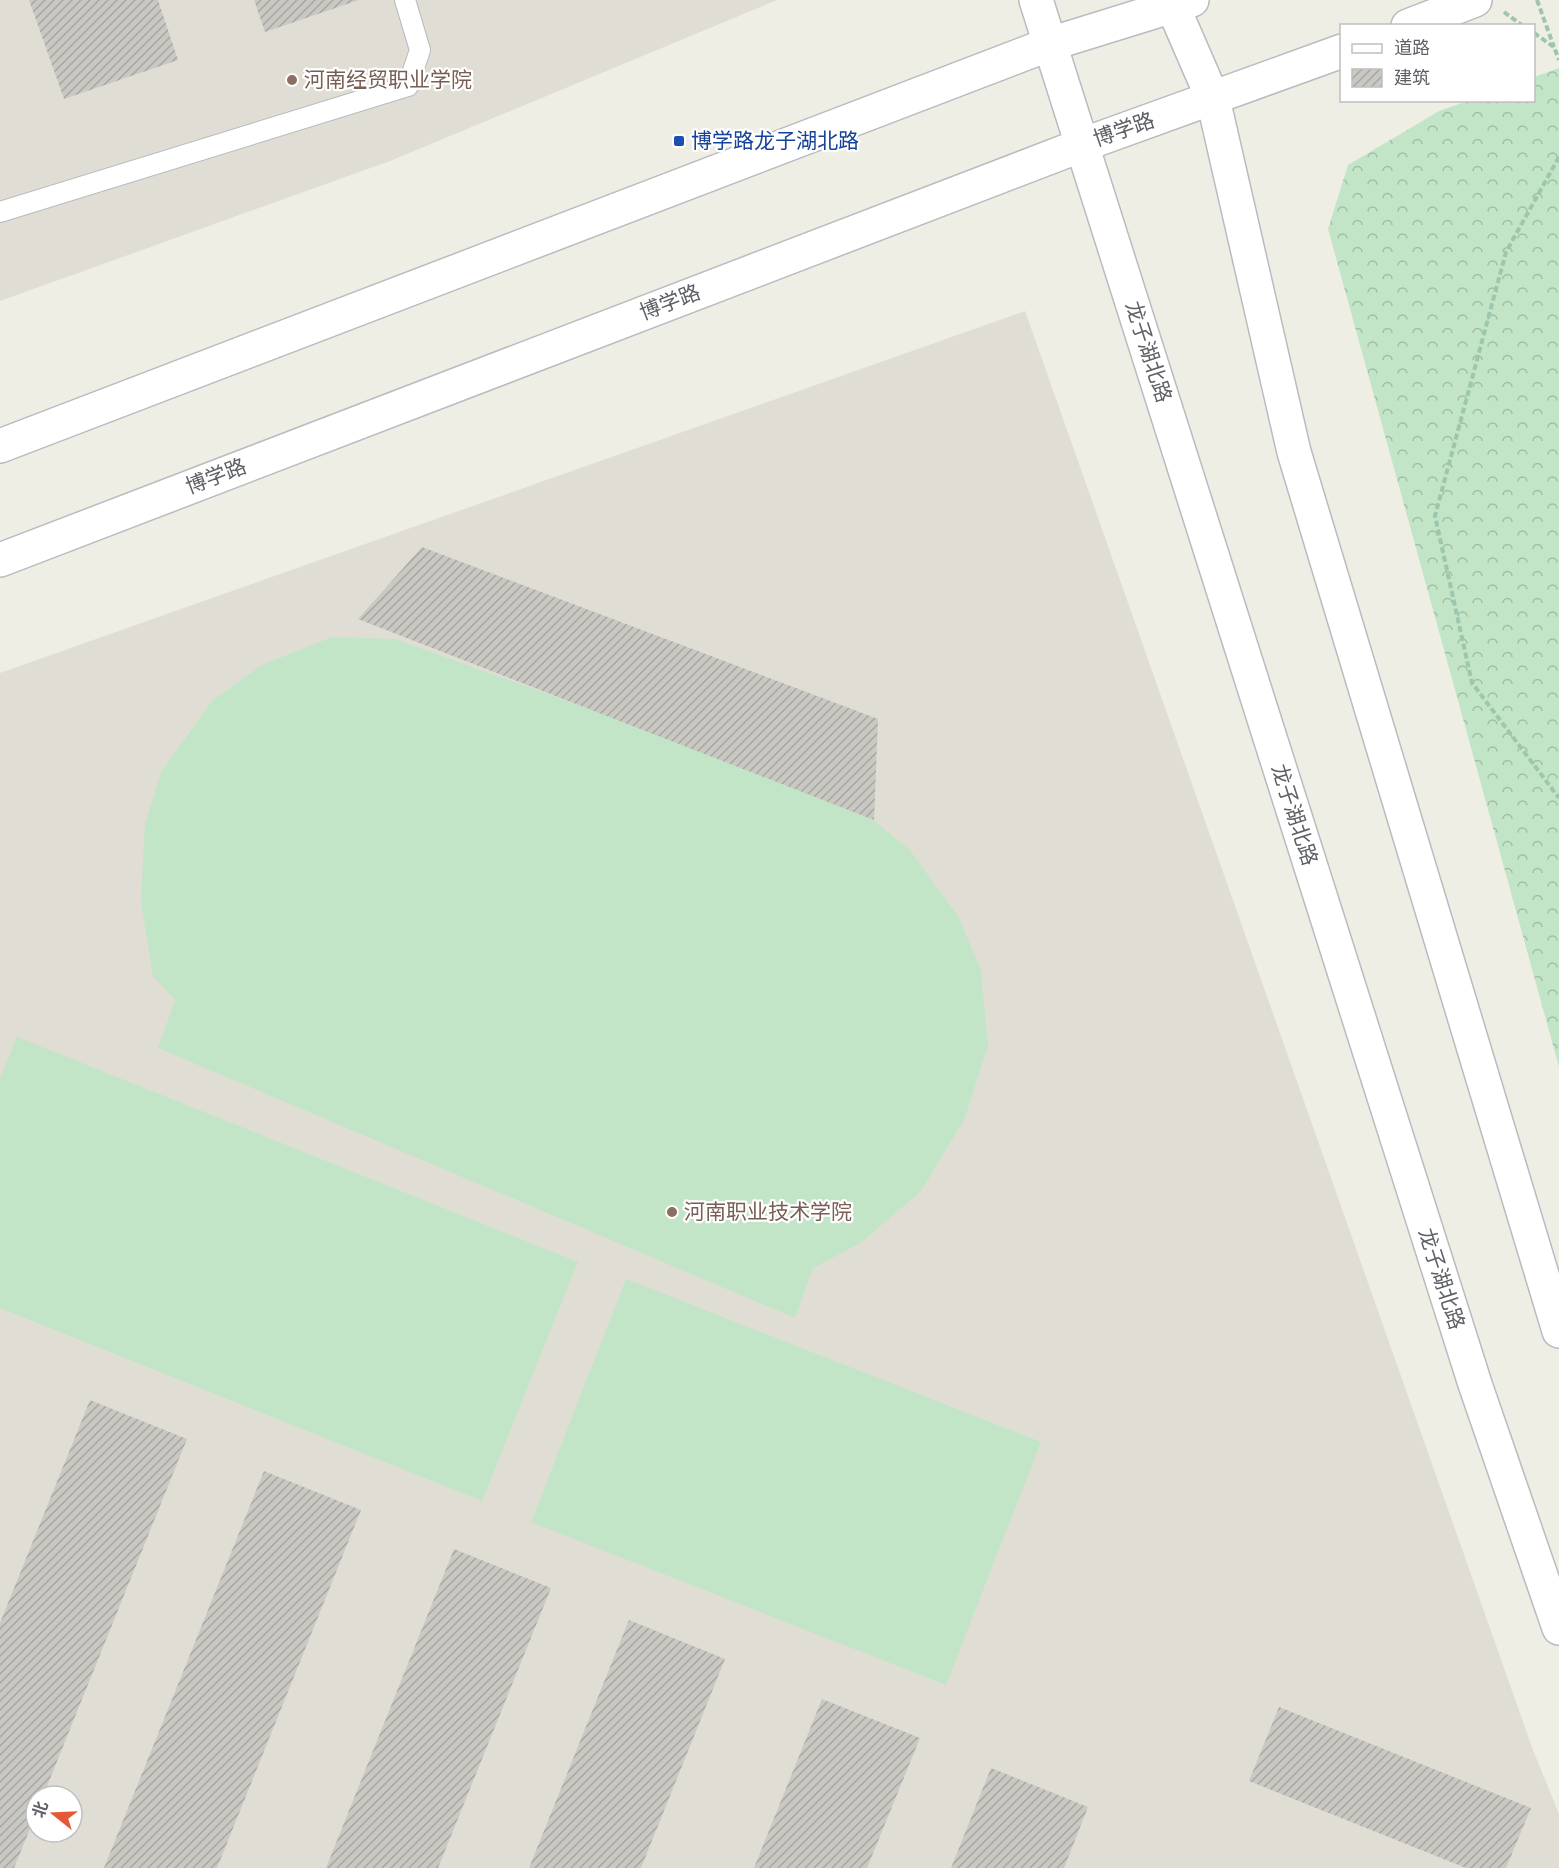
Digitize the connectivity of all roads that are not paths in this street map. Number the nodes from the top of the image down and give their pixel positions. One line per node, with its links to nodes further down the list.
1 (405, 0): 10 (lane)
2 (1036, 0): 6 (street, 龙子湖北路)
3 (1475, 0): 5 (street)
4 (1178, 2): 6 (street); 8 (street)
5 (1413, 24)
6 (1050, 44): 9 (street, 龙子湖北路); 11 (street)
7 (1340, 51): 8 (street, 博学路)
8 (1213, 99): 9 (street, 博学路); 13 (street)
9 (1082, 145): 12 (street, 博学路); 14 (street, 龙子湖北路)
10 (0, 212)
11 (0, 446)
12 (0, 560)
13 (1559, 1331)
14 (1559, 1629)

